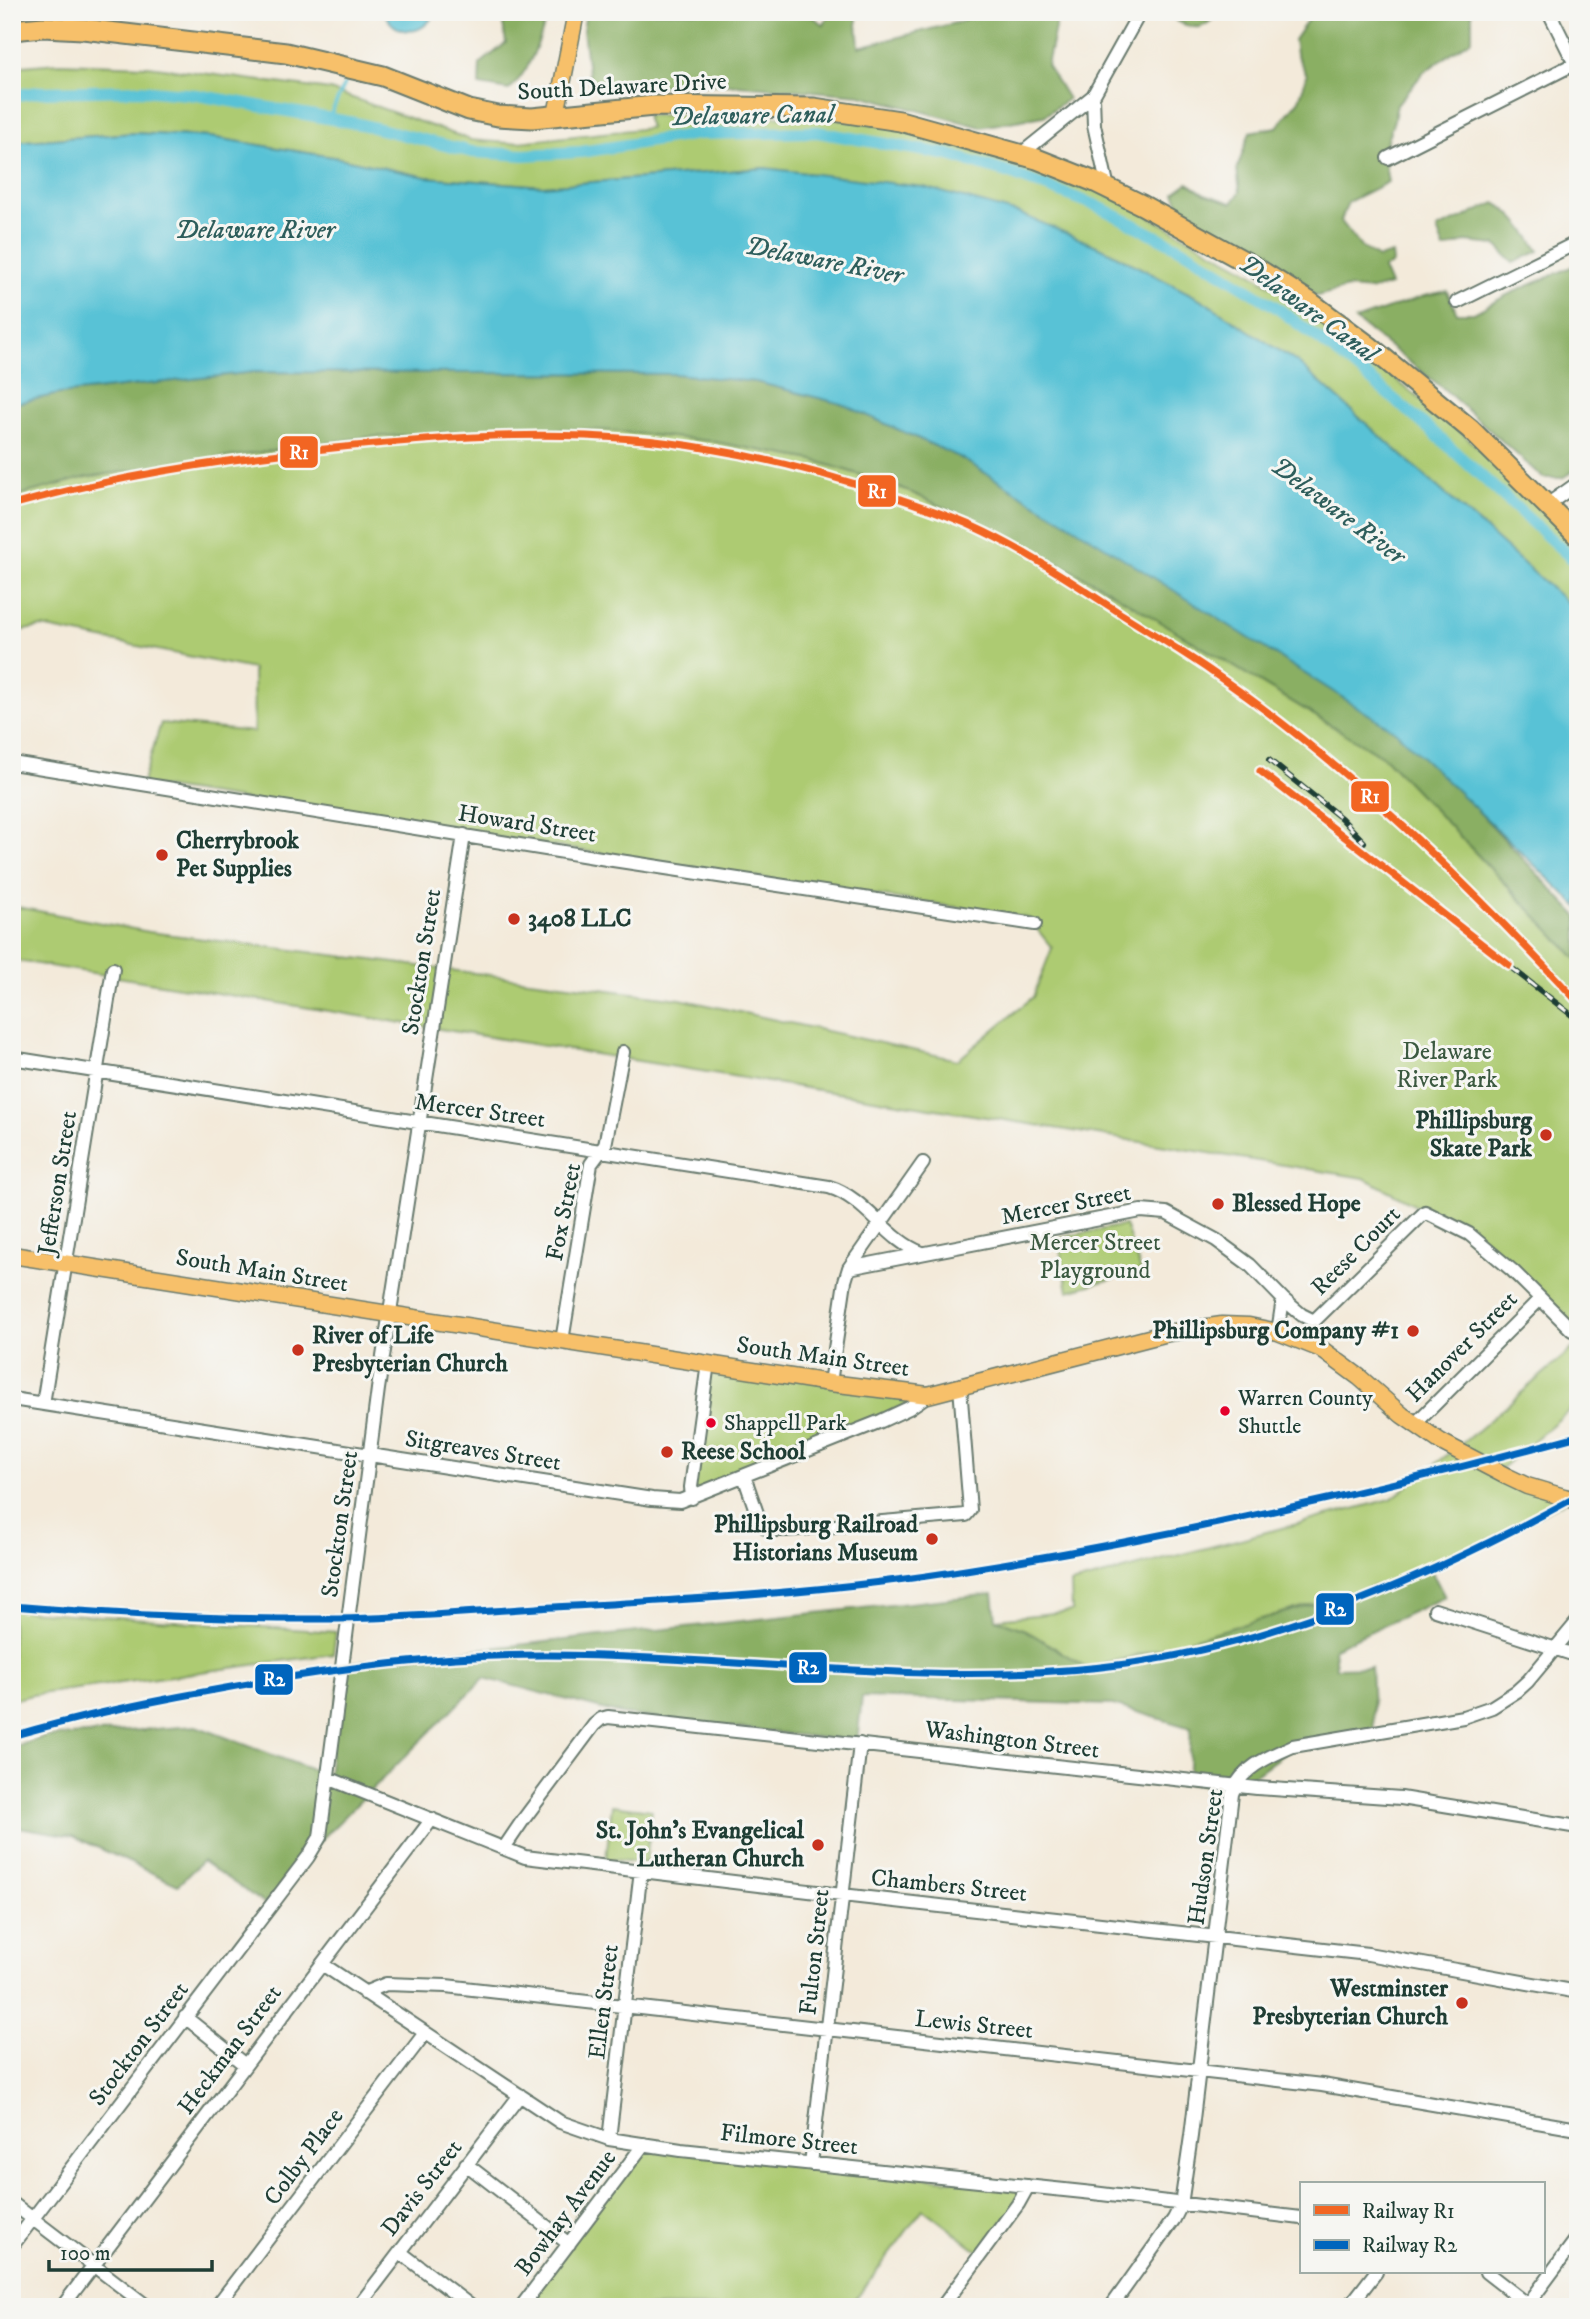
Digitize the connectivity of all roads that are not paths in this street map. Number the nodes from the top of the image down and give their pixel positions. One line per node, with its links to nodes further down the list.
1 (576, 12): 7 (main road)
2 (1140, 12): 6 (street)
3 (1549, 12): 5 (street)
4 (12, 30): 7 (highway, South Delaware Drive)
5 (1577, 65): 9 (street)
6 (1093, 96): 8 (street); 10 (street)
7 (556, 115): 8 (highway, South Delaware Drive)
8 (1021, 154): 10 (highway, South Delaware Drive)
9 (1388, 158)
10 (1108, 188): 14 (highway, South Delaware Drive)
11 (1578, 242): 12 (street)
12 (1457, 302)
13 (1578, 483): 14 (street)
14 (1547, 505): 15 (highway, South Delaware Drive)
15 (1578, 536)
16 (12, 763): 17 (street, Howard Street)
17 (464, 835): 18 (street, Howard Street); 23 (street, Stockton Street)
18 (1035, 924)
19 (113, 969): 22 (street, Jefferson Street)
20 (623, 1052): 24 (street, Fox Street)
21 (12, 1058): 22 (street, Mercer Street)
22 (97, 1071): 23 (street, Mercer Street); 29 (street, Jefferson Street)
23 (418, 1123): 24 (street, Mercer Street); 33 (street, Stockton Street)
24 (602, 1150): 26 (street, Mercer Street); 36 (street, Fox Street)
25 (923, 1163): 26 (street)
26 (881, 1223): 27 (street, Mercer Street); 30 (street)
27 (922, 1253): 30 (street, Mercer Street); 31 (street, Mercer Street)
28 (12, 1255): 29 (main road, South Main Street)
29 (66, 1264): 33 (main road, South Main Street); 42 (street, Jefferson Street)
30 (849, 1268): 38 (street)
31 (1283, 1299): 32 (street, Reese Court); 35 (street)
32 (1540, 1299): 34 (street); 43 (street, Hanover Street)
33 (390, 1313): 36 (main road, South Main Street); 44 (street, Stockton Street)
34 (1572, 1330)
35 (1278, 1332): 39 (main road, South Main Street); 43 (main road, South Main Street)
36 (562, 1341): 37 (main road, South Main Street)
37 (708, 1363): 38 (main road, South Main Street); 46 (street)
38 (830, 1383): 40 (main road, South Main Street)
39 (960, 1387): 40 (main road, South Main Street); 45 (street)
40 (928, 1395): 45 (street, Sitgreaves Street)
41 (12, 1399): 42 (street, Sitgreaves Street)
42 (43, 1404): 44 (street, Sitgreaves Street)
43 (1414, 1424): 47 (main road, South Main Street, bridge)
44 (371, 1455): 46 (street, Sitgreaves Street); 53 (street, Stockton Street)
45 (744, 1476): 46 (street, Sitgreaves Street)
46 (692, 1498)
47 (1571, 1499)
48 (1435, 1610): 50 (street)
49 (1578, 1621): 50 (street, Hudson Street)
50 (1555, 1648): 51 (street); 54 (street, Hudson Street)
51 (1578, 1656)
52 (860, 1744): 54 (street, Washington Street); 57 (street, Washington Street); 59 (street, Fulton Street)
53 (328, 1778): 55 (street, Chambers Street); 65 (street, Stockton Street)
54 (1235, 1786): 56 (street, Washington Street); 60 (street, Hudson Street)
55 (432, 1819): 57 (street, Chambers Street); 61 (street, Heckman Street)
56 (1578, 1827)
57 (504, 1849): 58 (street, Chambers Street)
58 (641, 1870): 59 (street, Chambers Street); 64 (street, Ellen Street)
59 (842, 1895): 60 (street, Chambers Street); 66 (street, Fulton Street)
60 (1215, 1937): 62 (street, Chambers Street); 69 (street, Hudson Street)
61 (321, 1965): 63 (street, Filmore Street); 68 (street, Heckman Street)
62 (1578, 1992)
63 (364, 1993): 64 (street, Lewis Street); 67 (street, Filmore Street)
64 (625, 2007): 66 (street, Lewis Street); 72 (street, Ellen Street)
65 (185, 2017): 68 (street); 79 (street, Stockton Street)
66 (828, 2029): 69 (street, Lewis Street); 75 (street, Fulton Street)
67 (425, 2033): 70 (street, Filmore Street); 91 (street, Colby Place)
68 (245, 2065): 85 (street, Heckman Street)
69 (1199, 2071): 71 (street, Lewis Street); 78 (street, Hudson Street)
70 (520, 2095): 72 (street, Filmore Street); 74 (street, Davis Street)
71 (1578, 2129)
72 (609, 2139): 73 (street, Filmore Street)
73 (644, 2144): 75 (street, Filmore Street); 82 (street, Bowhay Avenue)
74 (466, 2164): 82 (street); 84 (street, Davis Street)
75 (811, 2164): 76 (street, Filmore Street)
76 (1028, 2186): 78 (street, Filmore Street); 95 (street)
77 (12, 2203): 79 (street)
78 (1181, 2205): 80 (street, Filmore Street); 96 (street, Hudson Street)
79 (33, 2218): 83 (street, Stockton Street); 85 (street)
80 (1300, 2218)
81 (1578, 2237): 88 (street)
82 (569, 2244): 94 (street, Bowhay Avenue)
83 (12, 2246)
84 (400, 2252): 92 (street, Davis Street); 93 (street)
85 (93, 2265): 89 (street, Heckman Street); 90 (street)
86 (1374, 2274): 97 (street)
87 (1488, 2274): 88 (street)
88 (1528, 2306)
89 (62, 2307)
90 (148, 2307)
91 (216, 2307)
92 (358, 2307)
93 (472, 2307)
94 (521, 2307)
95 (942, 2307)
96 (1111, 2307)
97 (1349, 2307)

